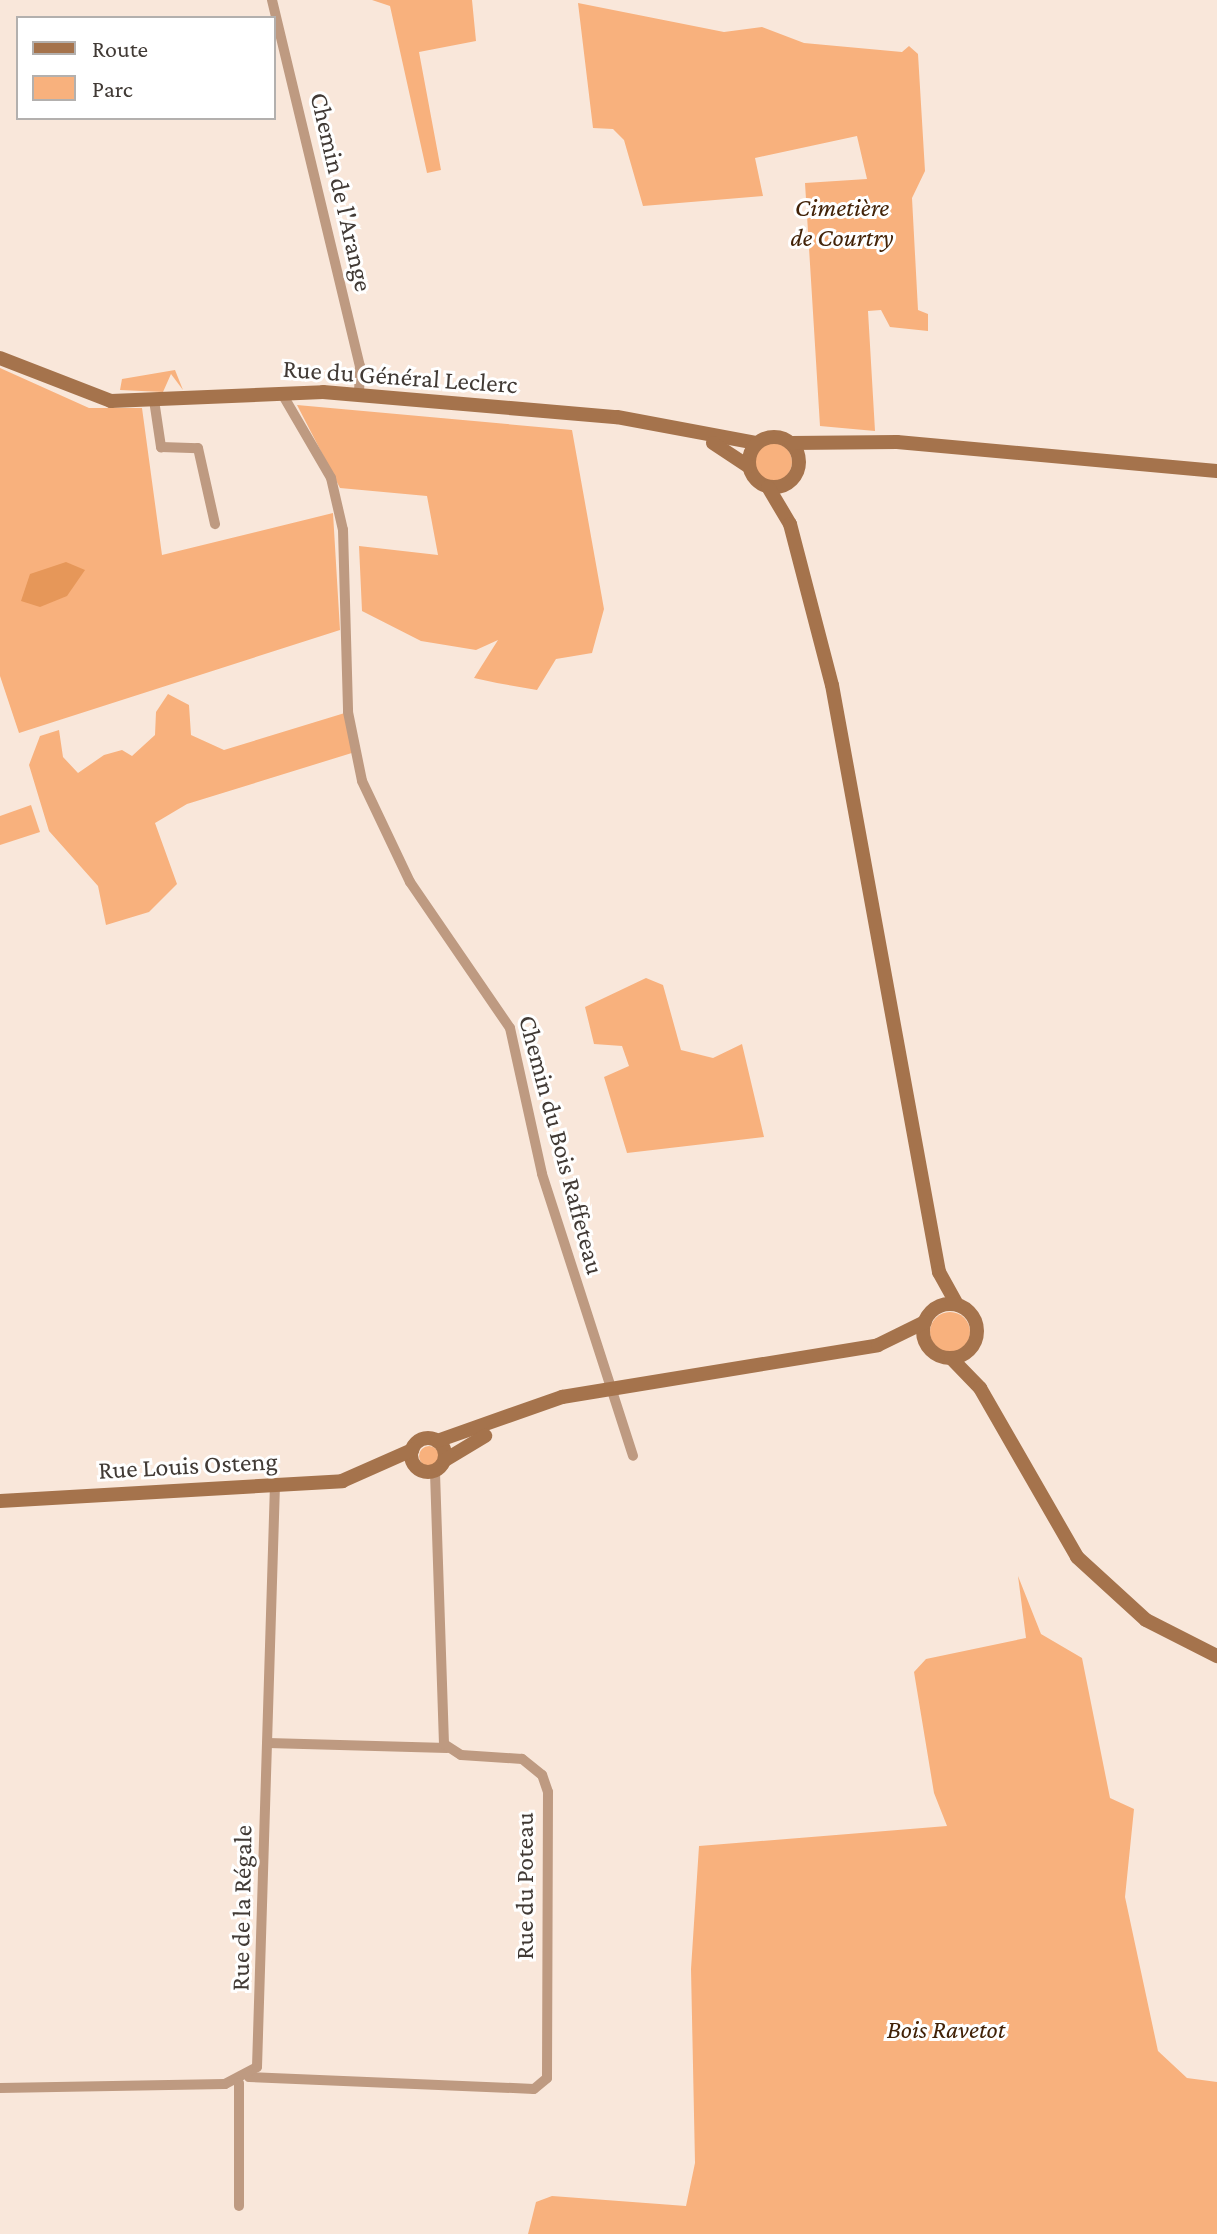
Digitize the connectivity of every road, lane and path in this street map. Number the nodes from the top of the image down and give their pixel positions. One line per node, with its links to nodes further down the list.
1 (276, 17): 4 (street, Chemin de l'Arange)
2 (0, 358): 5 (main road, Rue du Général Leclerc)
3 (281, 392): 4 (main road, Rue du Général Leclerc); 5 (main road, Rue du Général Leclerc); 26 (street, Chemin du Bois Raffeteau)
4 (359, 394): 6 (main road, Rue du Général Leclerc)
5 (154, 400): 15 (street)
6 (706, 439): 7 (main road, Rue du Général Leclerc); 10 (main road, Rue du Général Leclerc)
7 (756, 443): 8 (main road); 10 (main road)
8 (791, 443): 9 (main road); 11 (main road)
9 (840, 443): 11 (main road); 12 (main road)
10 (748, 466): 14 (main road)
11 (799, 467): 13 (main road)
12 (1217, 471)
13 (791, 481): 14 (main road); 16 (main road)
14 (768, 487): 16 (main road)
15 (215, 524)
16 (790, 524): 17 (main road)
17 (939, 1272): 18 (main road); 19 (main road)
18 (957, 1304): 19 (main road); 23 (main road)
19 (934, 1309): 20 (main road)
20 (925, 1322): 21 (main road); 22 (main road)
21 (878, 1345): 22 (main road); 26 (main road)
22 (928, 1347): 24 (main road)
23 (973, 1347): 24 (main road); 25 (main road)
24 (951, 1358): 25 (main road)
25 (980, 1388): 35 (main road)
26 (611, 1391): 27 (main road); 29 (street, Chemin du Bois Raffeteau); 30 (main road)
27 (437, 1441): 28 (main road, Rue Louis Osteng); 30 (main road)
28 (412, 1450): 31 (main road); 32 (main road, Rue Louis Osteng)
29 (633, 1456)
30 (440, 1466): 31 (main road, Rue Louis Osteng); 37 (street)
31 (418, 1469): 32 (main road, Rue Louis Osteng)
32 (375, 1472): 33 (main road, Rue Louis Osteng)
33 (275, 1485): 34 (main road, Rue Louis Osteng); 36 (street, Rue de la Régale)
34 (1, 1501)
35 (1217, 1656)
36 (268, 1743): 37 (street, Rue du Poteau); 38 (street, Rue de la Régale)
37 (447, 1748): 38 (street, Rue du Poteau)
38 (244, 2080): 39 (street); 40 (street, Rue de la Régale)
39 (0, 2088)
40 (239, 2206)

